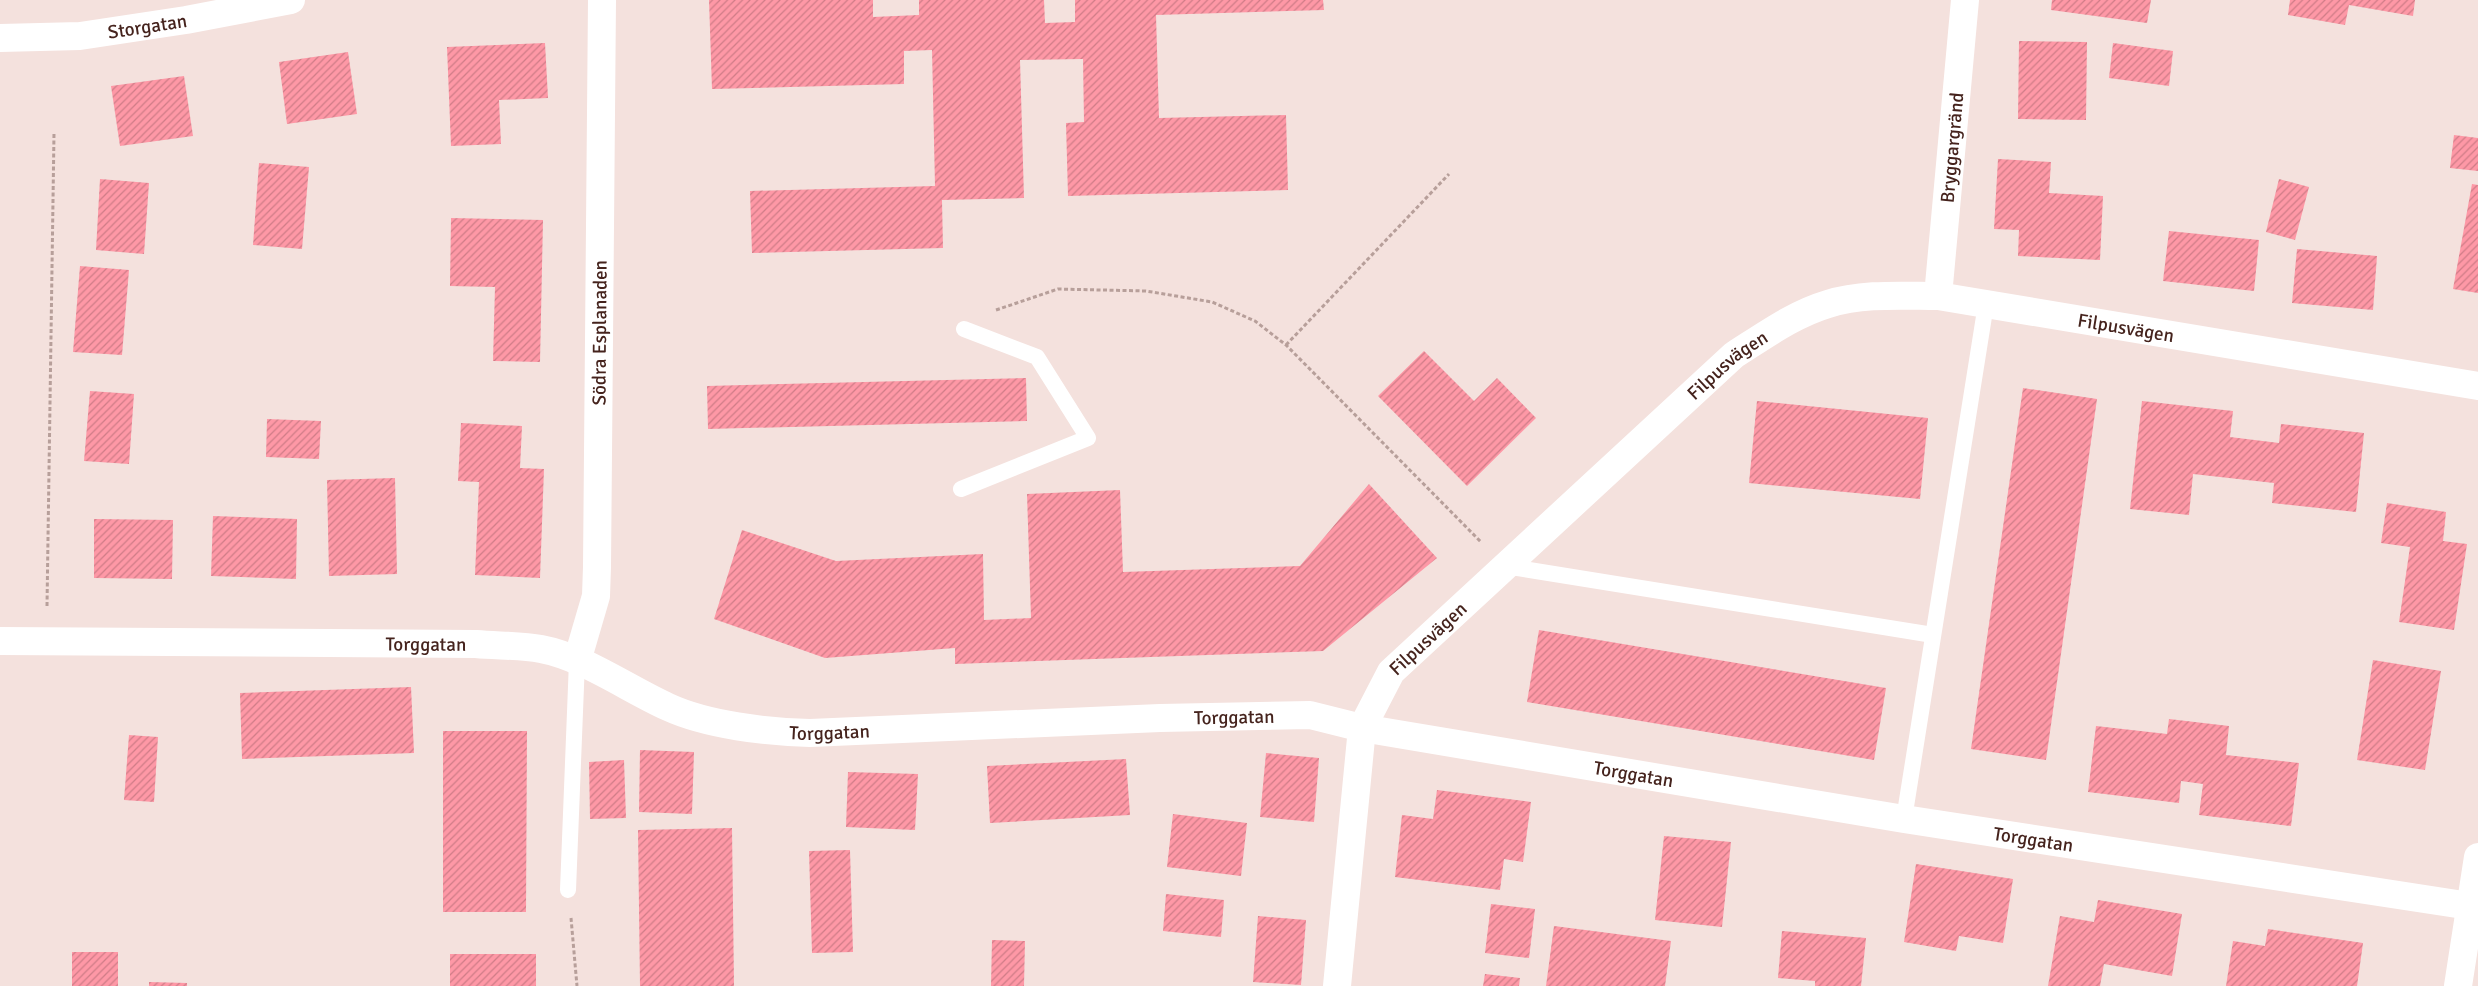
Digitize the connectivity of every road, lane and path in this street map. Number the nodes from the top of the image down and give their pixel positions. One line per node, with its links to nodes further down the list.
1 (291, 0): 4 (street, Storgatan)
2 (602, 0): 17 (street, Södra Esplanaden)
3 (1965, 0): 7 (street, Bryggargränd)
4 (0, 38)
5 (54, 133): 16 (path)
6 (1449, 174): 10 (path)
7 (1938, 296): 8 (street, Filpusvägen); 13 (street, Filpusvägen)
8 (1986, 304): 11 (street, Filpusvägen); 14 (lane)
9 (964, 330): 10 (path); 12 (lane)
10 (1286, 345): 13 (path)
11 (2478, 386)
12 (961, 489)
13 (1505, 566): 14 (lane); 18 (street, Filpusvägen)
14 (1933, 635): 19 (lane)
15 (0, 641): 16 (street, Torggatan)
16 (46, 642): 17 (street, Torggatan)
17 (577, 661): 18 (street, Torggatan); 21 (lane)
18 (1362, 728): 19 (street, Torggatan); 24 (street, Filpusvägen)
19 (1904, 819): 22 (street, Torggatan)
20 (2478, 857): 22 (street)
21 (568, 890): 23 (path)
22 (2470, 906): 25 (street)
23 (577, 986)
24 (1337, 986)
25 (2458, 986)

